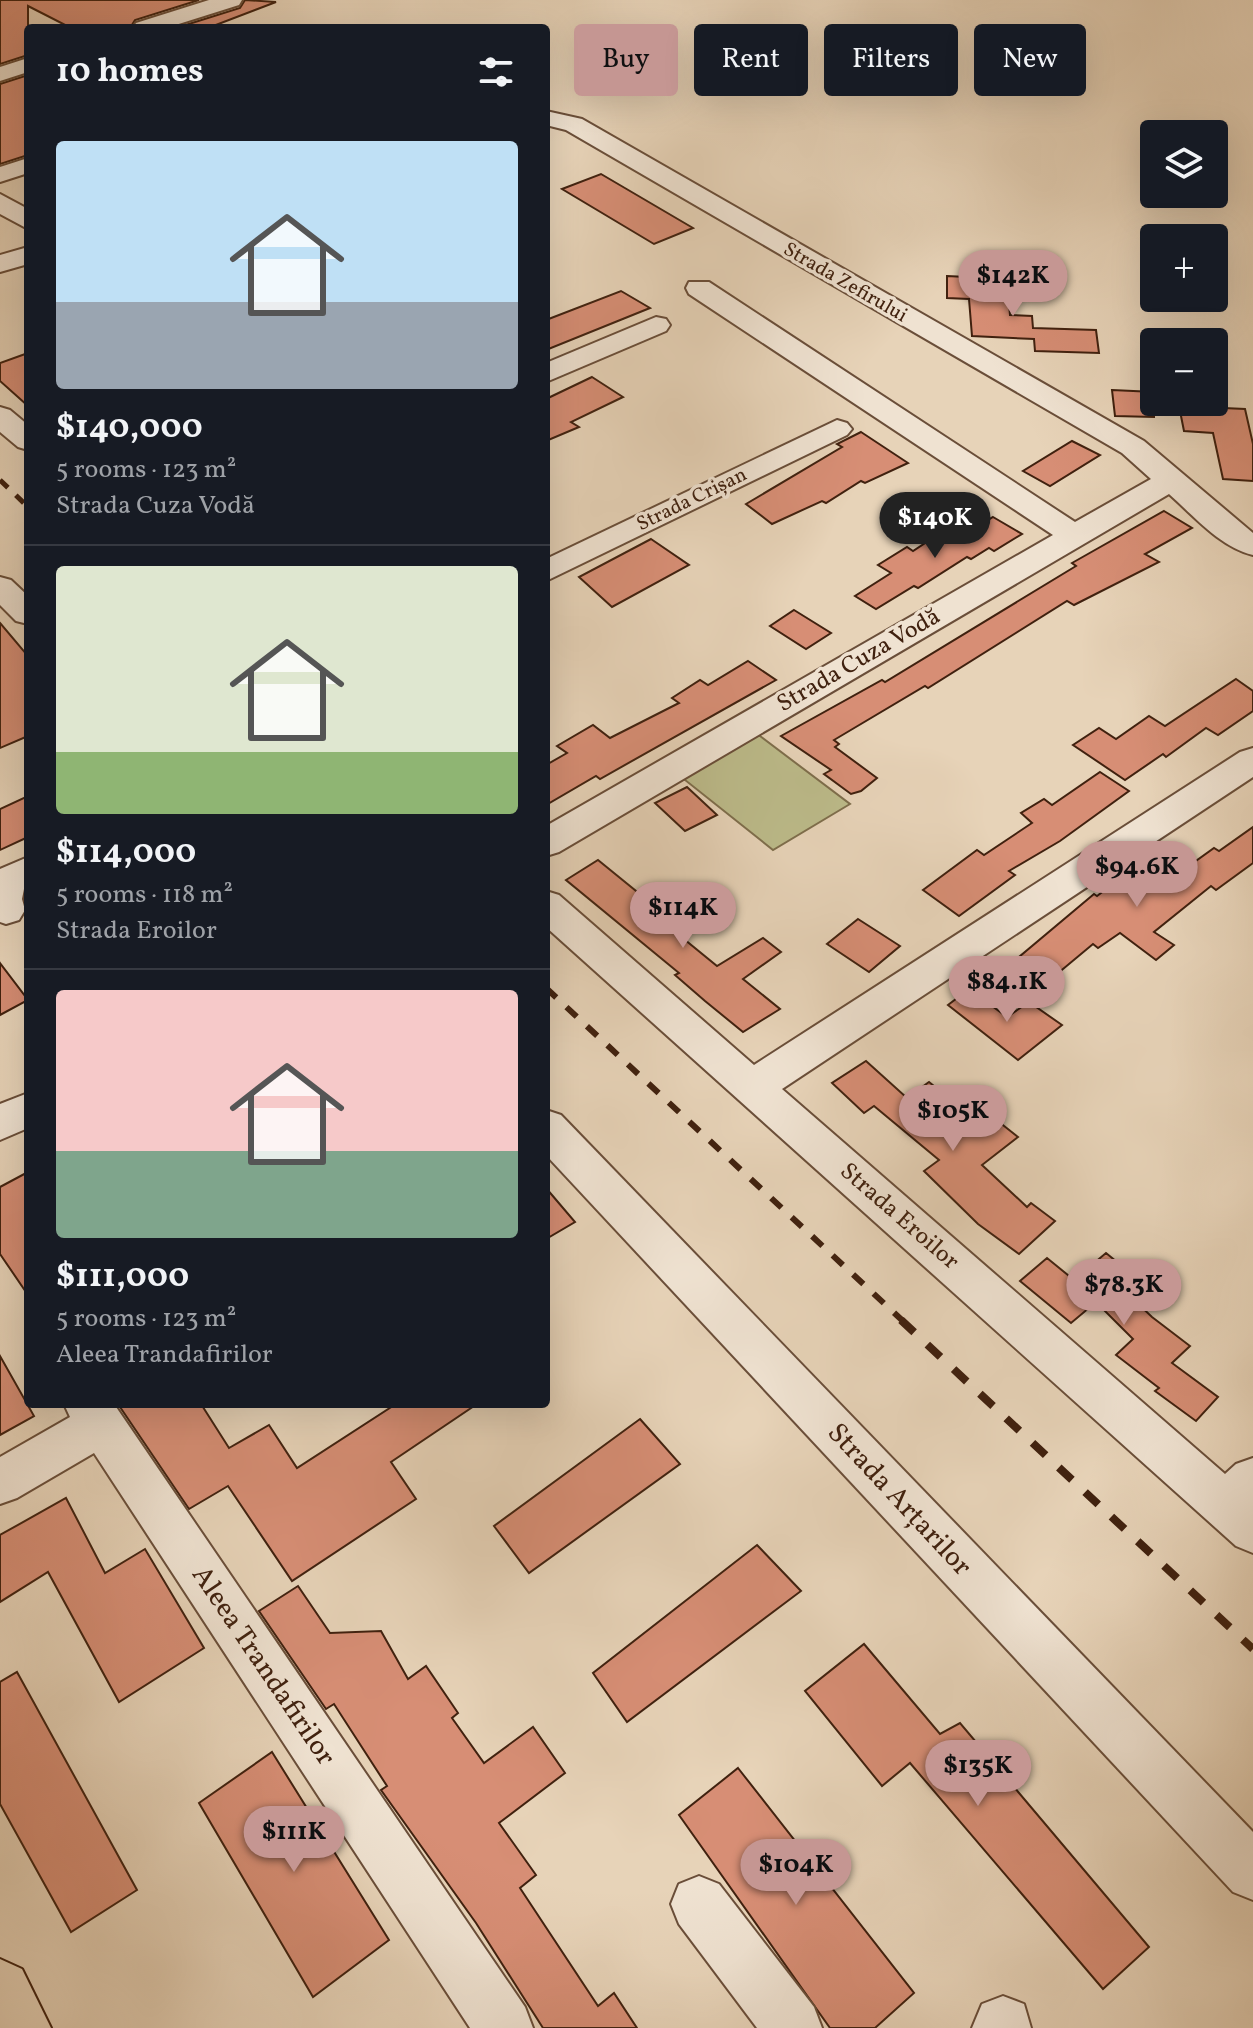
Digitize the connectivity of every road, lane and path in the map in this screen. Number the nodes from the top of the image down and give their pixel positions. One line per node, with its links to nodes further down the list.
1 (231, 0): 2 (street)
2 (156, 24)
3 (24, 66): 4 (street)
4 (0, 74)
5 (550, 119): 18 (street, Strada Zefirului)
6 (24, 166): 7 (street)
7 (0, 175)
8 (0, 202): 9 (street)
9 (24, 218)
10 (24, 256): 11 (street)
11 (0, 264)
12 (699, 288): 19 (street)
13 (656, 325): 14 (street)
14 (550, 371)
15 (11, 416): 17 (street)
16 (837, 429): 21 (street, Strada Crișan)
17 (24, 435)
18 (1173, 479): 19 (street, Strada Cuza Vodă); 20 (street, Strada Zefirului)
19 (1075, 536): 25 (street, Strada Cuza Vodă)
20 (1253, 546)
21 (550, 569)
22 (0, 587): 23 (street)
23 (24, 610)
24 (1253, 760): 29 (street)
25 (550, 841)
26 (24, 872): 28 (street)
27 (550, 909): 29 (street, Strada Eroilor)
28 (6, 910)
29 (752, 1087): 35 (street, Strada Eroilor)
30 (24, 1111): 31 (street)
31 (0, 1123)
32 (550, 1131): 36 (street, Strada Arțarilor)
33 (95, 1414): 34 (street, Aleea Trandafirilor); 40 (street, Aleea Trandafirilor)
34 (0, 1482)
35 (1244, 1505)
36 (1253, 1872)
37 (699, 1904): 41 (street)
38 (0, 1991): 39 (main road)
39 (19, 2028)
40 (504, 2028)
41 (793, 2028)

